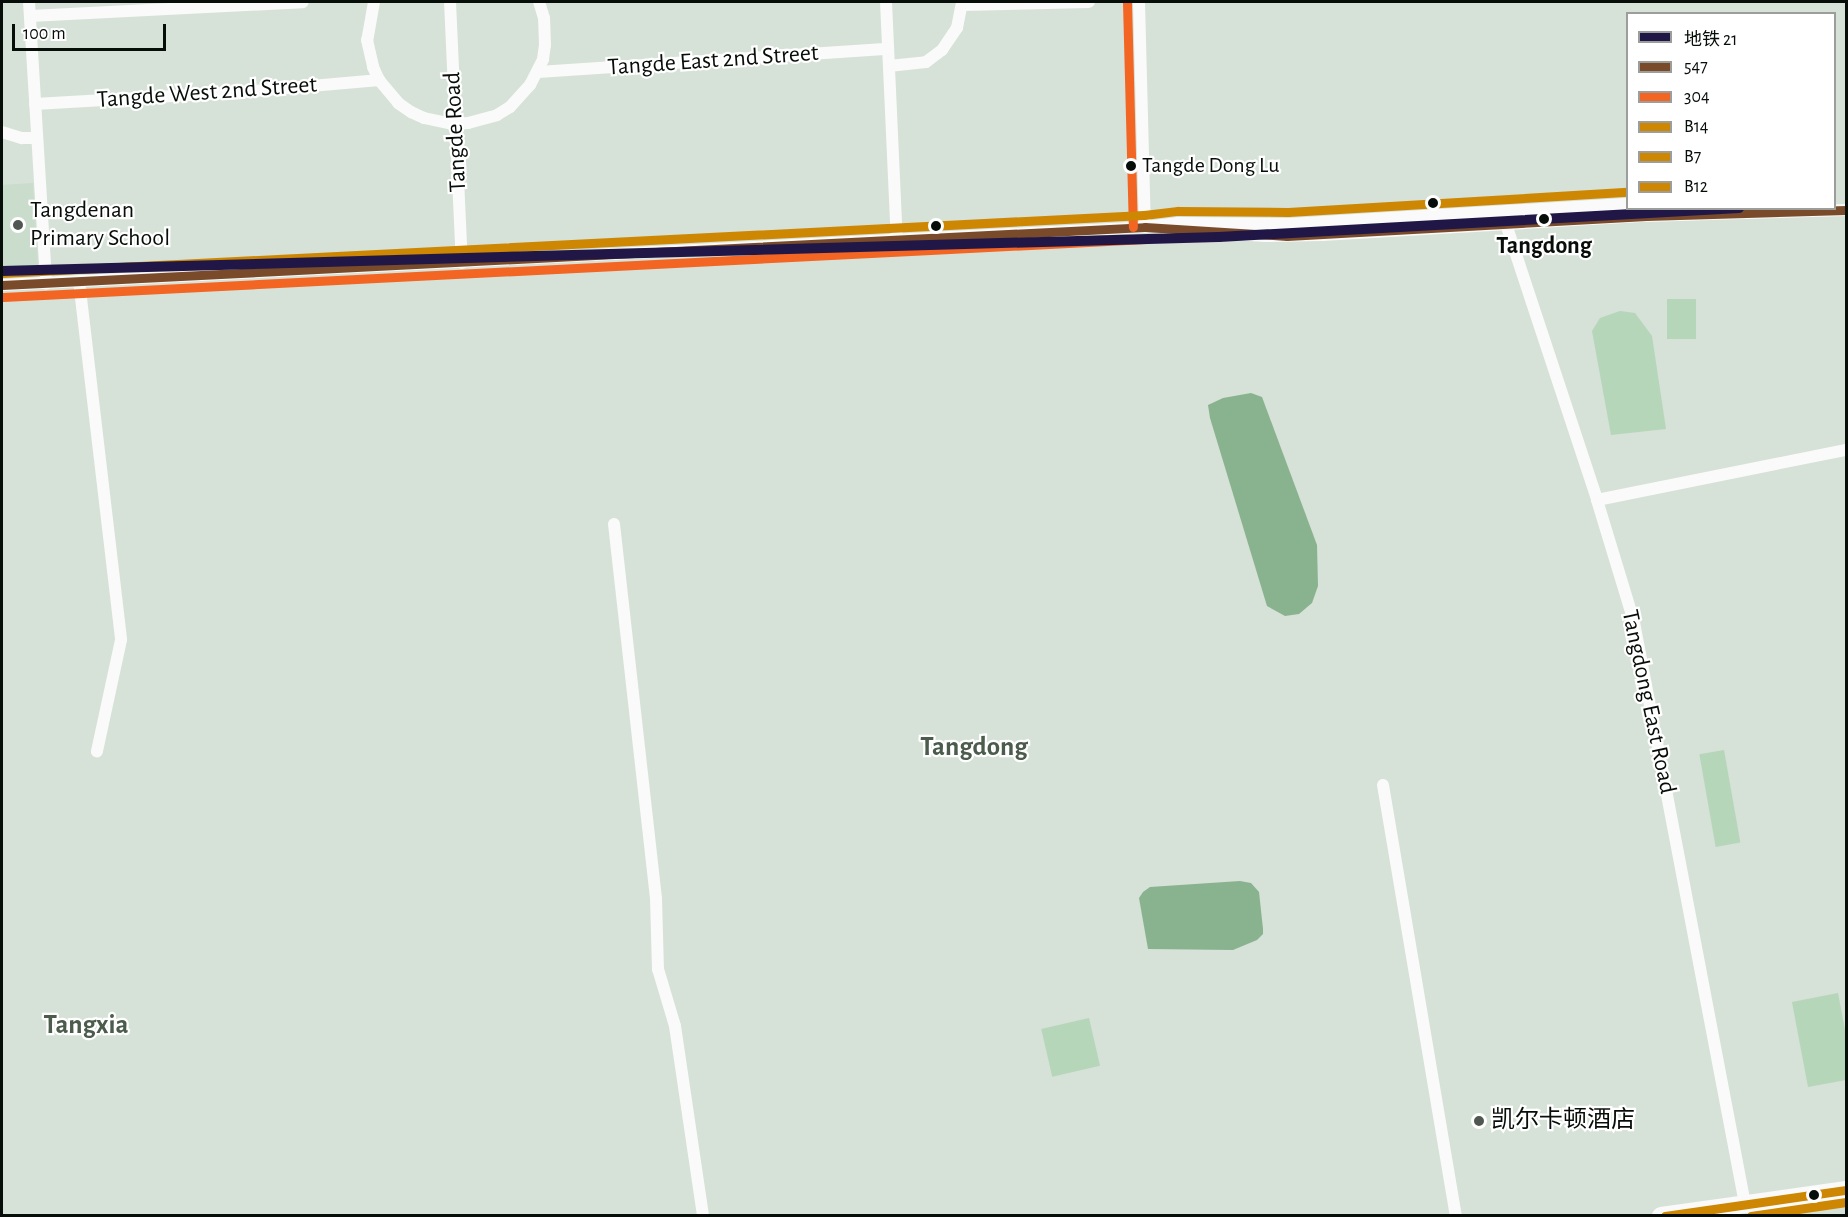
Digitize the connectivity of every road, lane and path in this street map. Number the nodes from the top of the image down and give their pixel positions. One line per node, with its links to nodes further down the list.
1 (29, 2): 10 (street)
2 (303, 2): 10 (street)
3 (374, 2): 14 (street)
4 (450, 2): 16 (street, Tangde Road)
5 (540, 2): 13 (street)
6 (886, 2): 11 (street)
7 (1089, 2): 9 (street)
8 (1139, 2): 24 (street)
9 (962, 3): 12 (street)
10 (30, 16): 15 (street)
11 (888, 48): 12 (street); 13 (street, Tangde East 2nd Street)
12 (889, 66): 25 (street)
13 (538, 72): 16 (street)
14 (379, 80): 15 (street, Tangde West 2nd Street); 16 (street)
15 (34, 104): 18 (street)
16 (456, 124): 26 (street, Tangde Road)
17 (2, 132): 18 (street)
18 (36, 138): 28 (street)
19 (1626, 204): 23 (street)
20 (1784, 210): 22 (street)
21 (1846, 210): 22 (street)
22 (1795, 212): 23 (street)
23 (1504, 219): 24 (street); 31 (street, Tangdong East Road)
24 (1145, 227): 25 (street)
25 (897, 240): 26 (street)
26 (462, 264): 27 (street)
27 (79, 281): 28 (street); 33 (street)
28 (46, 283): 29 (street)
29 (2, 285)
30 (1846, 450): 31 (street)
31 (1597, 500): 36 (street, Tangdong East Road)
32 (614, 524): 37 (street)
33 (97, 751)
34 (1383, 785): 38 (street)
35 (1846, 1190): 36 (highway)
36 (1745, 1204): 39 (highway)
37 (703, 1215)
38 (1456, 1215)
39 (1661, 1215)

